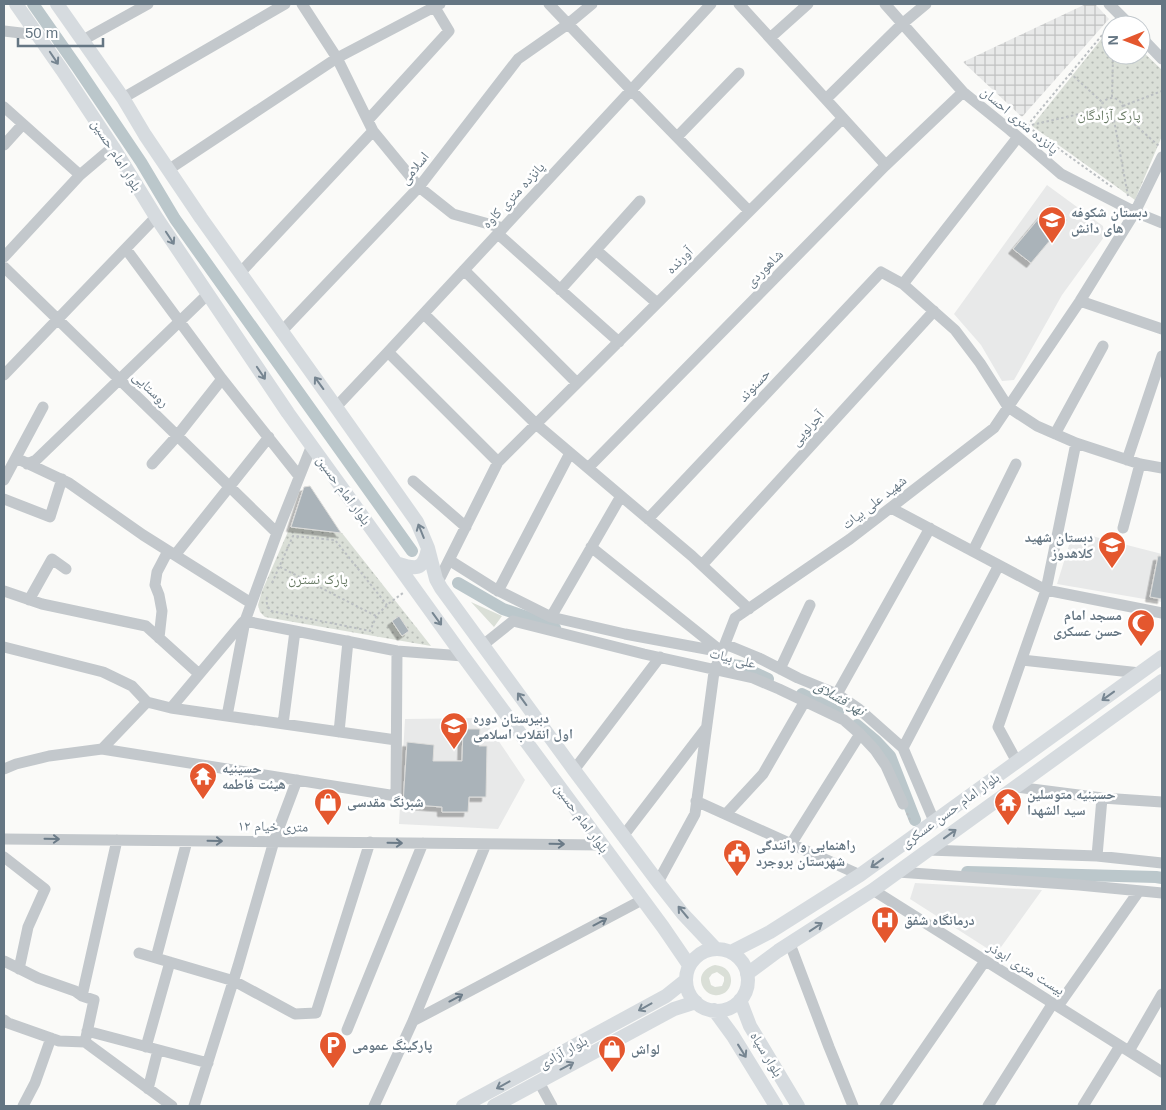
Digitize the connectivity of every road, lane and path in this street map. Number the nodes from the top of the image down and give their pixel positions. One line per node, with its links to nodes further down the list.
1 (16, 4): 19 (main road, بلوار امام حسین)
2 (57, 4): 22 (main road, بلوار امام حسین)
3 (148, 4): 22 (street)
4 (285, 4): 33 (street)
5 (302, 4): 24 (street)
6 (549, 4): 16 (street)
7 (592, 4): 16 (street, اسلامی)
8 (711, 4): 29 (street, پانزده متری کاوه)
9 (739, 4): 21 (street)
10 (808, 4): 21 (street)
11 (884, 4): 17 (street, پانزده متری احسان)
12 (926, 4): 17 (street)
13 (1109, 4): 15 (street)
14 (437, 5): 24 (street); 41 (street)
15 (1120, 15)
16 (568, 24): 29 (street); 55 (street, اسلامی)
17 (902, 24): 31 (street, پانزده متری احسان); 34 (street)
18 (4, 32): 19 (street)
19 (38, 35): 49 (main road, بلوار امام حسین, one-way to 49)
20 (1101, 36): 28 (path)
21 (770, 38): 34 (street)
22 (83, 40): 33 (main road, بلوار امام حسین)
23 (1151, 47): 25 (street)
24 (337, 58): 41 (street); 53 (street)
25 (1162, 59)
26 (1113, 65): 32 (path)
27 (739, 73): 46 (street)
28 (1070, 74): 35 (path); 44 (path)
29 (631, 90): 46 (street); 63 (street, پانزده متری کاوه)
30 (1162, 91): 36 (path)
31 (963, 92): 47 (street, پانزده متری احسان); 52 (street, شاهوردی)
32 (1112, 97): 35 (path); 36 (path)
33 (123, 98): 53 (main road, بلوار امام حسین)
34 (826, 99): 40 (street)
35 (1103, 102): 38 (path)
36 (1123, 106): 39 (path)
37 (4, 107): 43 (street)
38 (1101, 110): 42 (path); 44 (path)
39 (1122, 113): 42 (path); 50 (path)
40 (843, 118): 52 (street); 59 (street, آورنده)
41 (368, 120): 45 (street)
42 (1114, 120): 57 (path)
43 (23, 124): 48 (street); 54 (street)
44 (1027, 126): 56 (path)
45 (374, 131): 55 (street); 69 (street)
46 (677, 137): 59 (street)
47 (1018, 137): 60 (street, پانزده متری احسان); 70 (street)
48 (4, 145)
49 (113, 146): 54 (street); 61 (main road, بلوار امام حسین)
50 (1162, 148)
51 (1162, 157): 60 (street, شهید علی بیات)
52 (885, 166): 106 (street, شاهوردی)
53 (168, 170): 69 (main road, بلوار امام حسین)
54 (80, 175): 66 (street)
55 (419, 187): 63 (street); 80 (street, اسلامی)
56 (1113, 187)
57 (1121, 193)
58 (640, 201): 65 (street)
59 (749, 211): 74 (street, آورنده)
60 (1135, 212): 62 (street, پانزده متری احسان); 73 (street, شهید علی بیات)
61 (156, 217): 64 (street); 72 (main road, بلوار امام حسین, one-way to 72)
62 (1162, 223)
63 (500, 231): 68 (street, پانزده متری کاوه); 71 (street)
64 (126, 248): 77 (street); 78 (street)
65 (596, 250): 71 (street); 74 (street)
66 (4, 257)
67 (4, 267): 77 (street, روستایی)
68 (464, 270): 76 (street, پانزده متری کاوه); 88 (street)
69 (240, 273): 80 (main road, بلوار امام حسین)
70 (903, 284): 75 (street); 116 (street, حسنوند)
71 (560, 290): 81 (street)
72 (207, 294): 78 (street); 97 (main road, بلوار امام حسین, one-way to 97)
73 (1080, 301): 79 (street); 91 (street, شهید علی بیات)
74 (657, 303): 81 (street, آورنده)
75 (934, 311): 91 (street); 128 (street, آجرلویی)
76 (424, 314): 83 (street, پانزده متری کاوه); 92 (street)
77 (58, 320): 85 (street); 87 (street, روستایی)
78 (180, 321): 86 (street); 87 (street)
79 (1162, 330)
80 (282, 332): 90 (main road, بلوار امام حسین, one-way to 80)
81 (618, 342): 88 (street, آورنده)
82 (1104, 346): 93 (street)
83 (388, 352): 90 (street, پانزده متری کاوه); 101 (street)
84 (1162, 356): 100 (street)
85 (4, 375)
86 (222, 379): 94 (street); 95 (street)
87 (119, 380): 94 (street, روستایی); 102 (street)
88 (577, 383): 92 (street, آورنده)
89 (42, 407): 99 (street)
90 (336, 407): 122 (main road, بلوار امام حسین, one-way to 90)
91 (1008, 407): 93 (street); 115 (street, شهید علی بیات)
92 (536, 424): 98 (street); 101 (street, آورنده)
93 (1055, 434): 96 (street)
94 (177, 436): 103 (street); 112 (street, روستایی)
95 (269, 438): 108 (street); 112 (street)
96 (1076, 443): 100 (street); 135 (street)
97 (312, 445): 108 (street); 127 (main road, بلوار امام حسین)
98 (570, 453): 106 (street); 137 (street)
99 (16, 458): 102 (street); 110 (street)
100 (1127, 460): 105 (street)
101 (498, 462): 117 (street, آورنده)
102 (27, 464): 109 (street)
103 (152, 464)
104 (1016, 464): 123 (street)
105 (1140, 464): 107 (street); 119 (street)
106 (588, 468): 113 (street)
107 (1162, 468)
108 (299, 476): 120 (street)
109 (62, 479): 114 (street); 124 (street)
110 (4, 480)
111 (414, 481): 117 (street)
112 (230, 487): 120 (street, روستایی); 124 (street)
113 (621, 496): 116 (street); 121 (street)
114 (4, 499)
115 (891, 508): 118 (street); 144 (street, شهید علی بیات)
116 (648, 519): 128 (street)
117 (466, 527): 126 (street, آورنده)
118 (930, 528): 123 (street); 165 (street)
119 (1123, 528)
120 (277, 533): 125 (street)
121 (591, 547): 147 (street); 154 (street)
122 (428, 549): 127 (main road); 132 (main road, بلوار امام حسین)
123 (973, 551): 129 (street)
124 (171, 553): 141 (street); 150 (street)
125 (267, 560): 130 (path); 141 (street)
126 (449, 560): 132 (street, آورنده); 137 (street, علی بیات)
127 (396, 563): 134 (main road, بلوار امام حسین)
128 (702, 565): 144 (street)
129 (999, 565): 135 (street); 175 (street)
130 (280, 566): 133 (path); 142 (path); 146 (path)
131 (66, 569): 140 (street)
132 (438, 582): 139 (main road); 152 (main road, بلوار امام حسین)
133 (272, 583)
134 (413, 586): 139 (main road, بلوار امام حسین); 142 (path)
135 (1046, 590): 145 (street); 159 (street)
136 (4, 591): 140 (street)
137 (498, 591): 147 (street, علی بیات)
138 (267, 597): 146 (path)
139 (422, 599): 156 (main road, بلوار امام حسین, one-way to 156)
140 (29, 600): 150 (street)
141 (251, 603): 148 (street)
142 (387, 605): 146 (path)
143 (810, 605): 161 (street)
144 (749, 609): 154 (street, شهید علی بیات)
145 (1162, 613)
146 (376, 616)
147 (551, 617): 154 (street, علی بیات)
148 (244, 620): 149 (street); 163 (street); 169 (street)
149 (295, 631): 151 (street); 170 (street)
150 (159, 638): 163 (street)
151 (348, 641): 155 (street); 172 (street)
152 (483, 645): 157 (street, علی بیات); 179 (main road, بلوار امام حسین, one-way to 152)
153 (4, 647): 167 (street)
154 (724, 648): 160 (street, شهید علی بیات); 161 (street)
155 (397, 651): 156 (street); 174 (street)
156 (463, 656): 198 (main road, بلوار امام حسین)
157 (660, 657): 160 (street, علی بیات); 179 (street)
158 (1162, 657): 162 (main road, بلوار امام حسن عسکری)
159 (1022, 660): 162 (street); 177 (street)
160 (715, 668): 166 (street, علی بیات); 171 (street, شهید علی بیات)
161 (780, 669): 165 (street)
162 (1140, 673): 177 (main road, بلوار امام حسن عسکری, one-way to 177)
163 (199, 674): 168 (street)
164 (1162, 681): 181 (main road, بلوار امام حسن عسکری)
165 (837, 694): 175 (street)
166 (805, 701): 173 (street, علی بیات); 186 (street)
167 (147, 702): 168 (street); 176 (street)
168 (171, 708): 169 (street)
169 (227, 716): 170 (street)
170 (283, 724): 172 (street)
171 (707, 727): 183 (street, شهید علی بیات); 189 (street)
172 (339, 732): 174 (street)
173 (860, 734): 185 (street, علی بیات); 197 (street)
174 (396, 740): 180 (street)
175 (903, 748): 187 (street)
176 (102, 749): 178 (street); 180 (street)
177 (1017, 762): 187 (main road, بلوار امام حسن عسکری)
178 (4, 769)
179 (574, 770): 189 (main road, بلوار امام حسین)
180 (297, 780): 193 (street)
181 (1016, 787): 182 (street); 199 (main road, بلوار امام حسن عسکری, one-way to 181)
182 (1102, 798): 184 (street); 200 (street)
183 (696, 801): 186 (street); 205 (street, شهید علی بیات)
184 (1162, 802)
185 (903, 804): 188 (path)
186 (726, 814): 197 (street)
187 (934, 821): 188 (main road, بلوار امام حسن عسکری)
188 (917, 834): 199 (main road); 204 (main road, بلوار امام حسن عسکری, one-way to 204)
189 (624, 836): 205 (main road, بلوار امام حسین)
190 (4, 839): 191 (street, ۱۲ متری خیام, one-way to 191)
191 (117, 840): 192 (street, ۱۲ متری خیام); 224 (street)
192 (187, 841): 193 (street, ۱۲ متری خیام, one-way to 193); 214 (street)
193 (274, 841): 194 (street, ۱۲ متری خیام); 222 (street)
194 (370, 842): 195 (street, ۱۲ متری خیام, one-way to 195); 222 (street)
195 (423, 843): 196 (street, ۱۲ متری خیام); 231 (street)
196 (486, 844): 198 (street, ۱۲ متری خیام, one-way to 198); 230 (street)
197 (791, 844): 204 (street)
198 (602, 845): 209 (main road, بلوار امام حسین)
199 (928, 850): 200 (street); 203 (main road, بلوار امام حسن عسکری)
200 (1097, 856): 202 (street)
201 (4, 857): 219 (street)
202 (1162, 863)
203 (898, 872): 206 (main road, بلوار امام حسن عسکری); 207 (street)
204 (860, 875): 212 (main road, بلوار امام حسن عسکری)
205 (658, 882): 211 (main road, بلوار امام حسین, one-way to 205)
206 (873, 890): 210 (main road, بلوار امام حسن عسکری, one-way to 206); 216 (street, بیست متری ابوذر)
207 (1139, 891): 208 (street); 227 (street)
208 (1162, 893)
209 (642, 900): 218 (main road, بلوار امام حسین); 230 (street, one-way to 209)
210 (790, 944): 220 (main road, بلوار امام حسن عسکری); 250 (street)
211 (715, 948): 212 (main road); 218 (main road)
212 (731, 952): 220 (main road)
213 (139, 953): 214 (street)
214 (156, 958): 217 (street)
215 (4, 961): 219 (street)
216 (985, 961): 227 (street, بیست متری ابوذر); 251 (street)
217 (170, 962): 222 (street); 234 (street)
218 (690, 965): 221 (main road)
219 (19, 969): 224 (street)
220 (747, 974): 225 (main road)
221 (686, 980): 226 (main road); 245 (main road, بلوار آزادی, one-way to 245)
222 (234, 981): 236 (street)
223 (1162, 994): 235 (street)
224 (82, 996): 232 (street)
225 (740, 1000): 228 (main road); 249 (main road, بلوار سپاه)
226 (696, 1002): 228 (main road); 238 (main road, بلوار آزادی, one-way to 226)
227 (1055, 1005): 235 (street, بیست متری ابوذر); 252 (street)
228 (714, 1010): 248 (main road, بلوار سپاه, one-way to 248)
229 (4, 1020): 233 (street)
230 (413, 1020): 244 (street)
231 (347, 1030)
232 (86, 1037): 233 (street); 234 (street); 239 (street)
233 (51, 1038): 241 (street)
234 (152, 1048): 236 (street); 239 (street)
235 (1124, 1048): 237 (street, بیست متری ابوذر); 253 (street)
236 (208, 1063): 243 (street)
237 (1162, 1072)
238 (539, 1082): 246 (main road, بلوار آزادی); 247 (street)
239 (148, 1089): 240 (street)
240 (157, 1101): 242 (street)
241 (23, 1106)
242 (172, 1106)
243 (194, 1106)
244 (374, 1106)
245 (463, 1106)
246 (494, 1106)
247 (552, 1106)
248 (776, 1106)
249 (798, 1106)
250 (853, 1106)
251 (885, 1106)
252 (988, 1106)
253 (1084, 1106)

